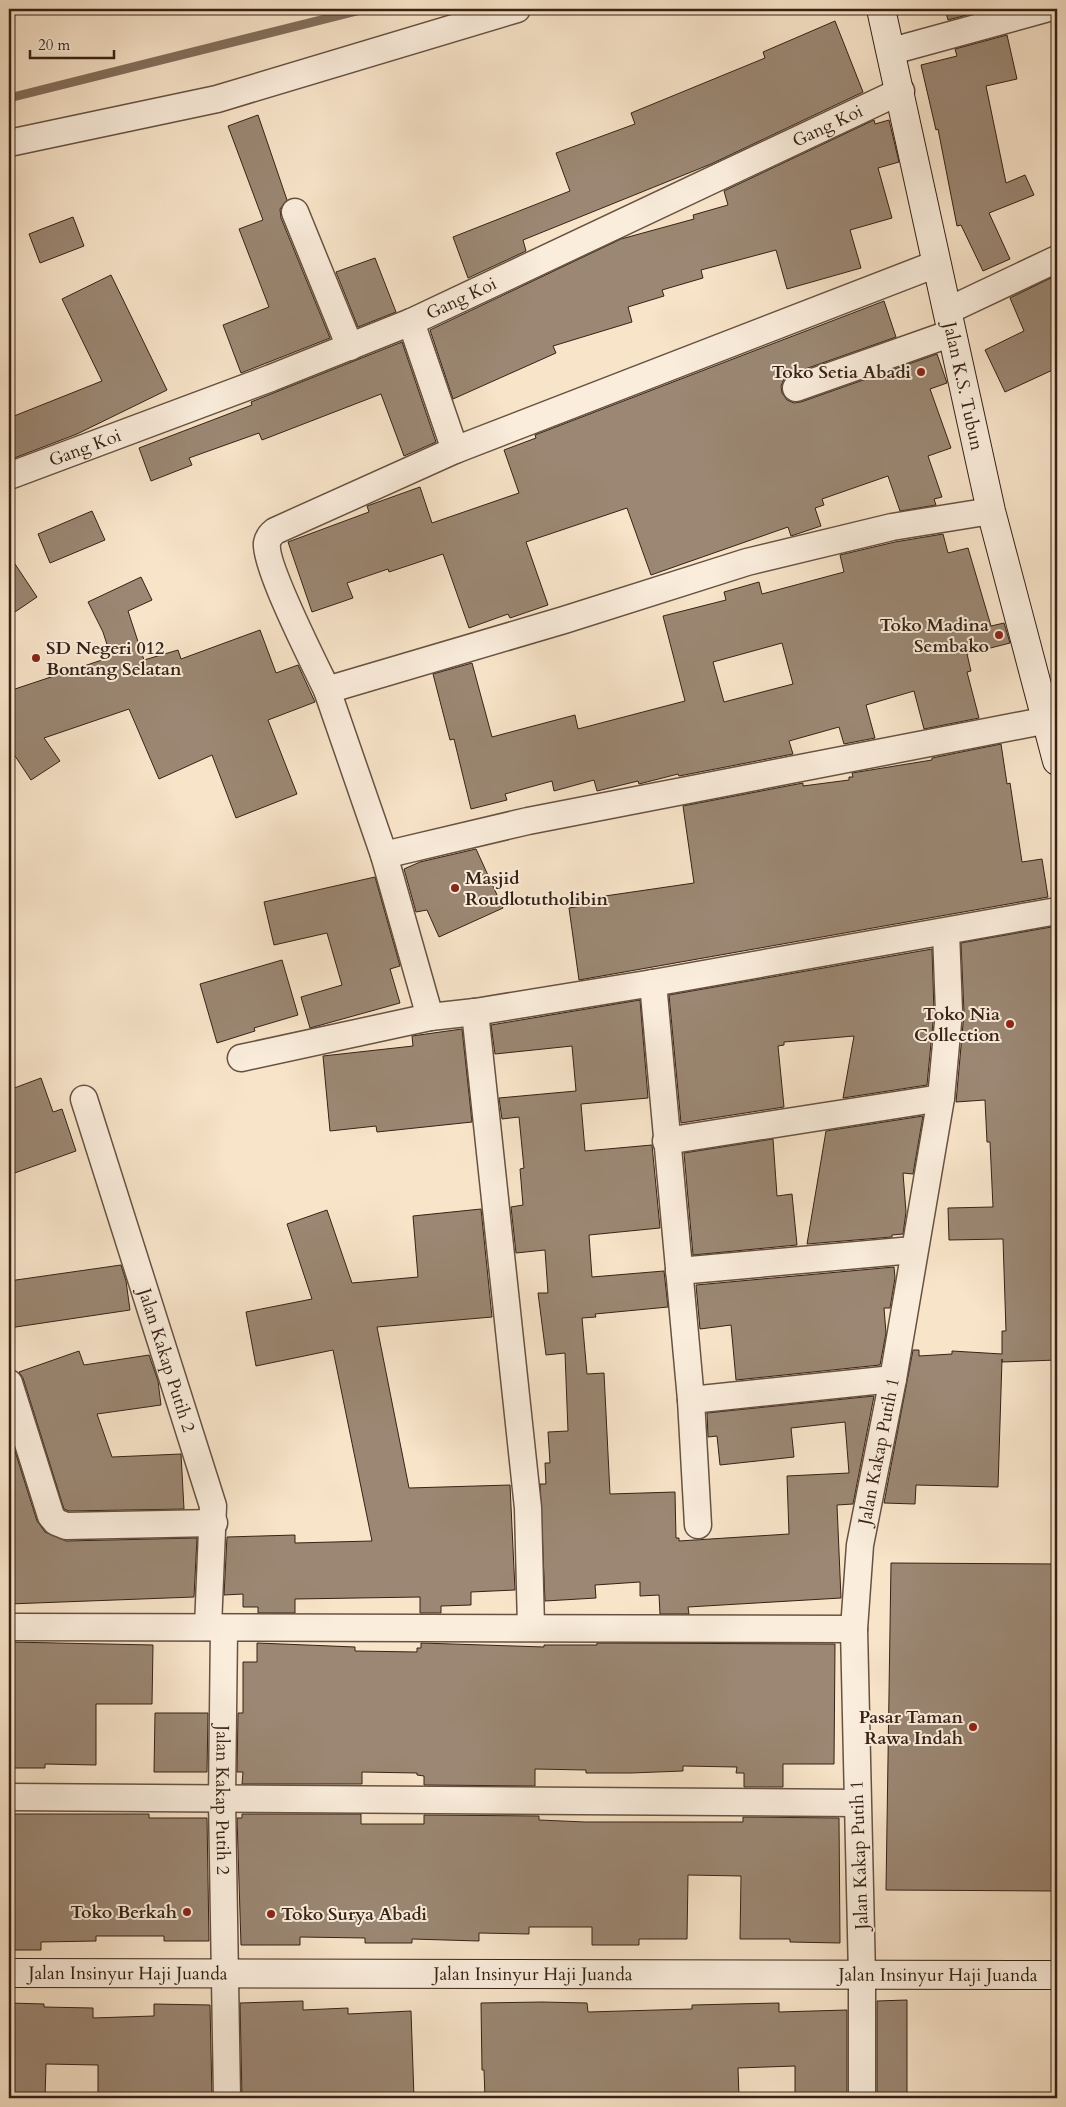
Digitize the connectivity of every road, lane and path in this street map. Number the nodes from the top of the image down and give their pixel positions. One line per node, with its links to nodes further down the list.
1 (517, 9): 6 (street)
2 (881, 9): 4 (street, Jalan K.S. Tubun)
3 (1045, 9): 4 (street)
4 (892, 51): 5 (street, Jalan K.S. Tubun)
5 (901, 91): 9 (street, Jalan K.S. Tubun); 10 (street, Gang Koi)
6 (9, 143)
7 (295, 212): 12 (street)
8 (1057, 259): 11 (street)
9 (936, 264): 11 (street, Jalan K.S. Tubun); 14 (street)
10 (411, 322): 12 (street, Gang Koi); 14 (street)
11 (950, 322): 13 (street); 16 (street, Jalan K.S. Tubun)
12 (350, 347): 15 (street, Gang Koi)
13 (796, 388)
14 (455, 450): 17 (street)
15 (9, 476)
16 (991, 511): 17 (street); 18 (street, Jalan K.S. Tubun)
17 (327, 690): 20 (street)
18 (1048, 720): 19 (street, Jalan K.S. Tubun); 20 (street)
19 (1057, 761)
20 (384, 855): 25 (street)
21 (1057, 911): 22 (street)
22 (946, 932): 23 (street); 27 (street, Jalan Kakap Putih 1)
23 (653, 983): 24 (street); 29 (street)
24 (475, 1012): 25 (street); 39 (street)
25 (430, 1017): 26 (street)
26 (241, 1058)
27 (941, 1098): 29 (street); 30 (street, Jalan Kakap Putih 1)
28 (84, 1099): 35 (street, Jalan Kakap Putih 2)
29 (666, 1141): 31 (street)
30 (913, 1250): 31 (street); 32 (street, Jalan Kakap Putih 1)
31 (678, 1271): 34 (street)
32 (893, 1379): 34 (street); 40 (street, Jalan Kakap Putih 1)
33 (9, 1383): 35 (street)
34 (691, 1400): 36 (street)
35 (214, 1523): 38 (street, Jalan Kakap Putih 2)
36 (698, 1525)
37 (9, 1627): 38 (street)
38 (216, 1627): 39 (street); 42 (street, Jalan Kakap Putih 2)
39 (531, 1627): 40 (street)
40 (854, 1628): 43 (street, Jalan Kakap Putih 1)
41 (9, 1797): 42 (street)
42 (222, 1799): 43 (street); 45 (street, Jalan Kakap Putih 2)
43 (857, 1803): 47 (street, Jalan Kakap Putih 1)
44 (9, 1973): 45 (street, Jalan Insinyur Haji Juanda)
45 (226, 1973): 47 (street, Jalan Insinyur Haji Juanda); 48 (street, Jalan Kakap Putih 2)
46 (1057, 1975): 47 (street, Jalan Insinyur Haji Juanda)
47 (862, 1976): 49 (street, Jalan Kakap Putih 1)
48 (227, 2098)
49 (862, 2098)

